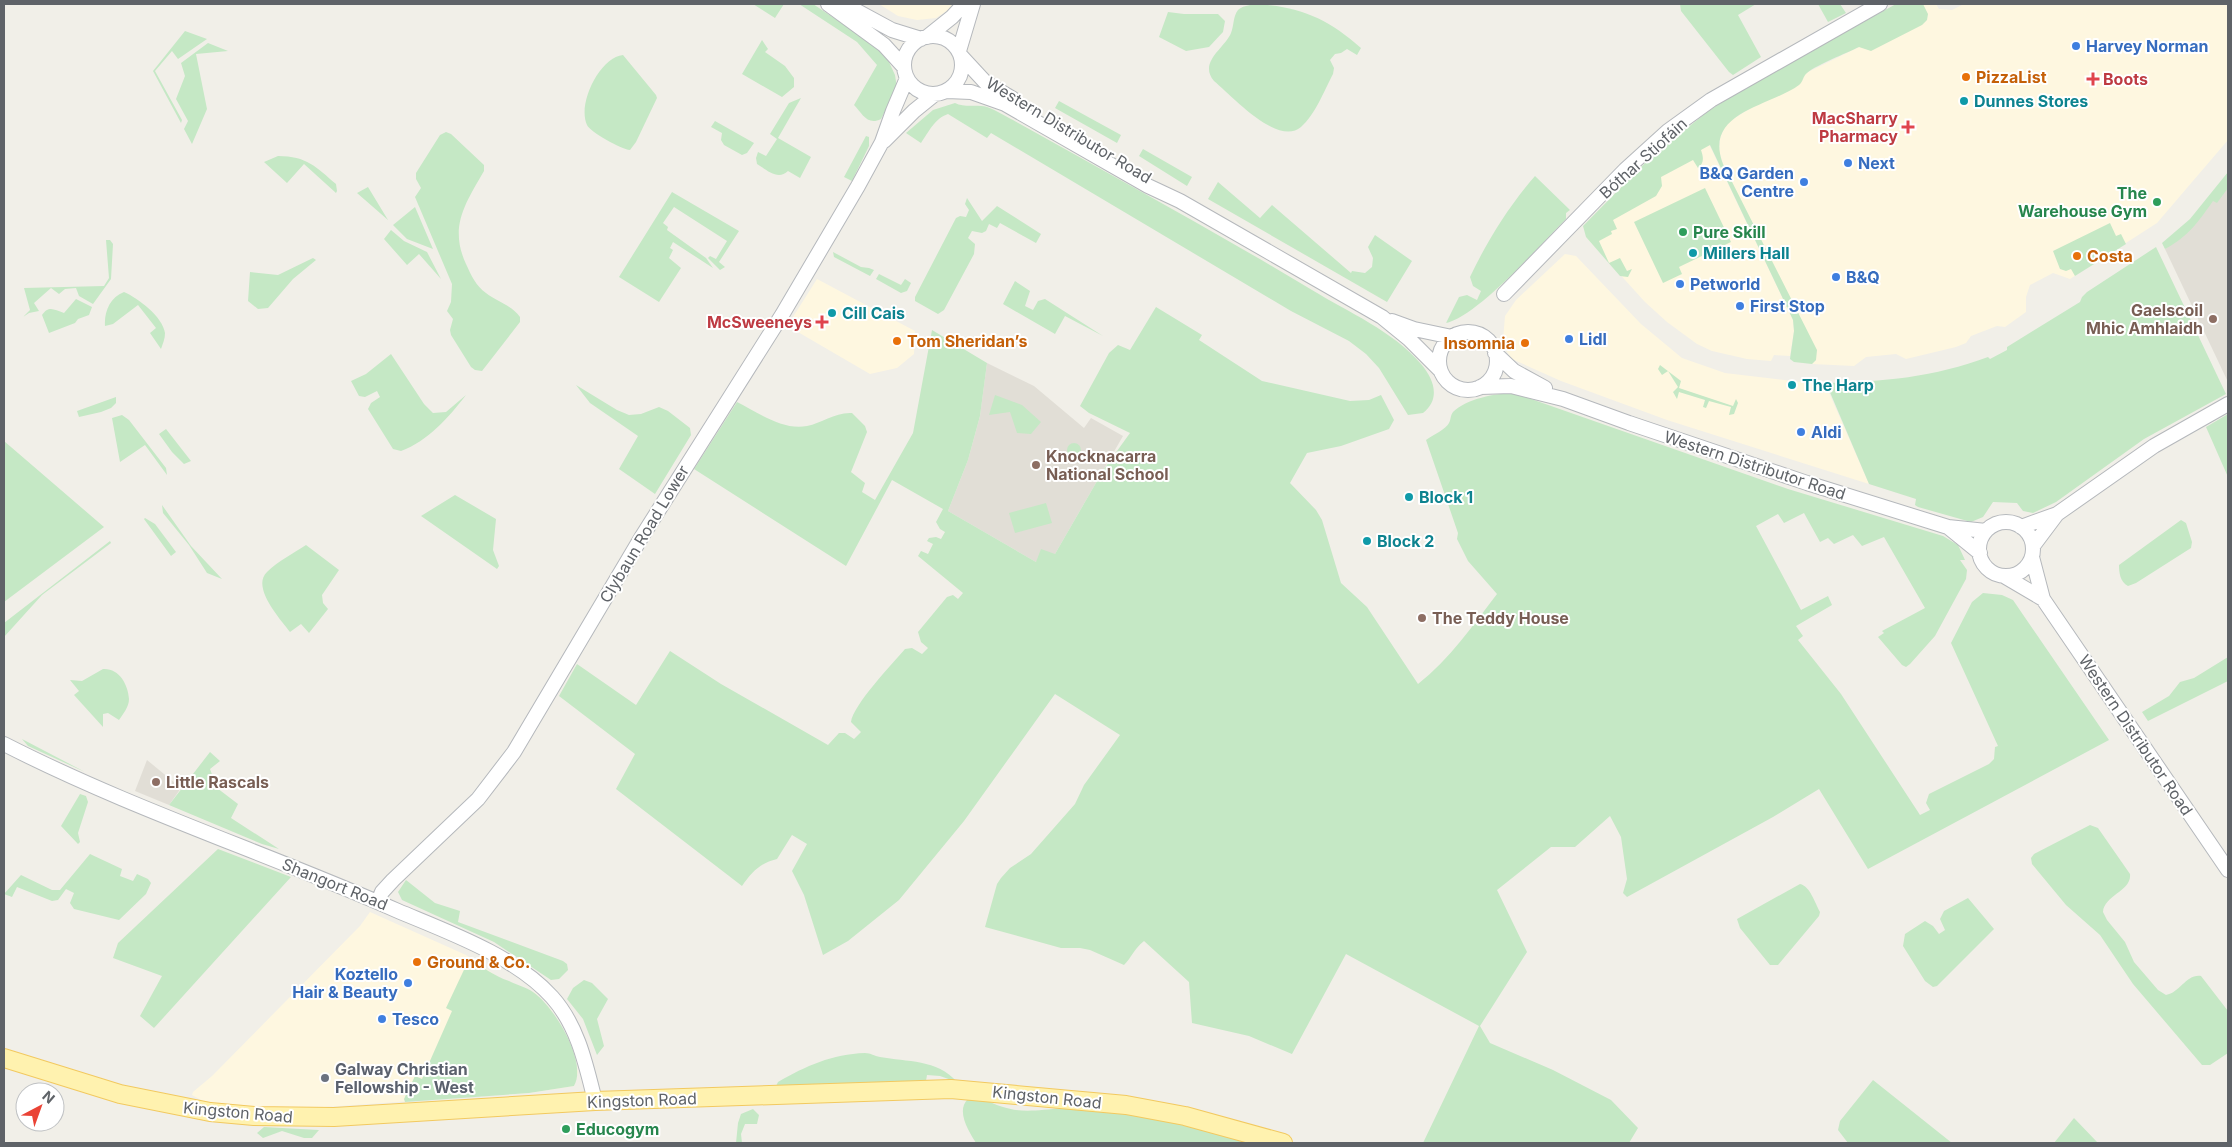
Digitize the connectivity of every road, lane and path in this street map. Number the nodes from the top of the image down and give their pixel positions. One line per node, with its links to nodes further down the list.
1 (828, 4): 8 (street)
2 (844, 4): 6 (street)
3 (964, 4): 6 (street)
4 (973, 4): 7 (street)
5 (1880, 4): 12 (street, Bóthar Stiofáin)
6 (924, 38): 7 (street); 8 (street)
7 (960, 54): 9 (street); 11 (street, Western Distributor Road)
8 (906, 73): 9 (street); 10 (street, Clybaun Road Lower)
9 (941, 92): 10 (street, Clybaun Road Lower); 11 (street, Western Distributor Road)
10 (882, 142): 30 (street, Clybaun Road Lower)
11 (1180, 201): 13 (street, Western Distributor Road)
12 (1504, 294)
13 (1382, 317): 14 (street, Western Distributor Road); 16 (street, Western Distributor Road)
14 (1452, 337): 15 (street); 16 (street)
15 (1495, 353): 17 (street); 18 (street, Western Distributor Road)
16 (1440, 370): 17 (street)
17 (1480, 387): 18 (street, Western Distributor Road)
18 (1563, 399): 21 (street, Western Distributor Road)
19 (2228, 404): 20 (street)
20 (2057, 514): 22 (street); 24 (street)
21 (1948, 527): 23 (street, Western Distributor Road); 25 (street, Western Distributor Road)
22 (2021, 527): 23 (street); 24 (street)
23 (1986, 531): 25 (street)
24 (2032, 551): 26 (street); 27 (street, Western Distributor Road)
25 (1980, 553): 26 (street)
26 (2004, 576): 27 (street, Western Distributor Road)
27 (2043, 599): 29 (street, Western Distributor Road)
28 (4, 744): 30 (street, Shangort Road)
29 (2228, 870)
30 (378, 902): 32 (street, Shangort Road)
31 (4, 1058): 32 (main road, Kingston Road)
32 (595, 1101): 33 (main road, Kingston Road)
33 (1283, 1143)

